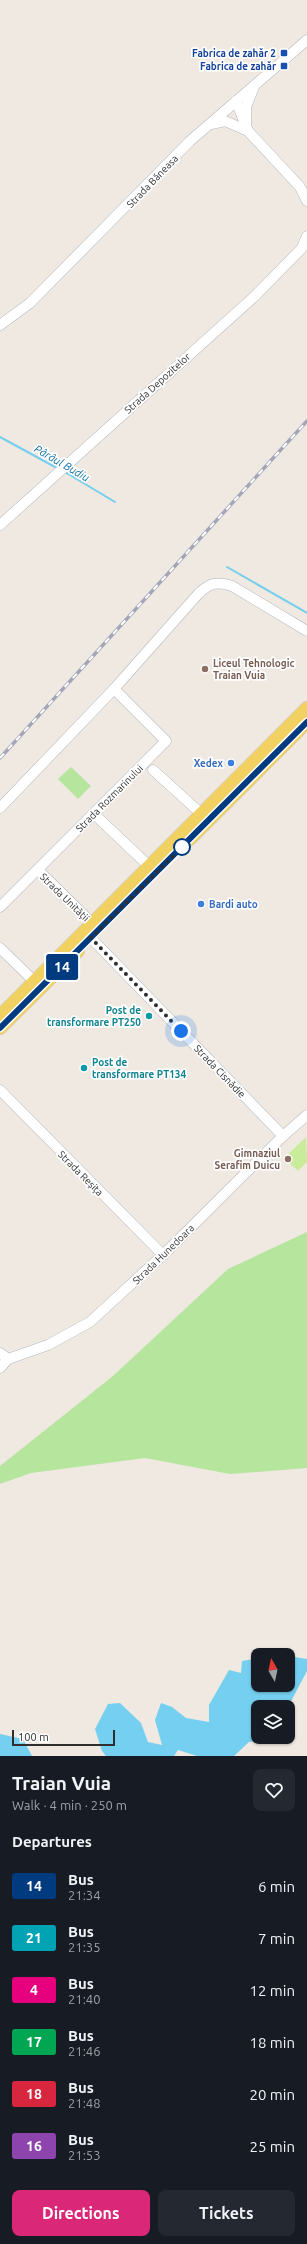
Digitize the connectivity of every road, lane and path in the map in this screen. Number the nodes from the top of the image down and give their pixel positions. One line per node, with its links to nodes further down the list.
1 (307, 40): 2 (street, Strada Băneasa)
2 (256, 84): 3 (street, Strada Băneasa); 5 (street)
3 (236, 101): 4 (street, Strada Băneasa); 5 (street)
4 (210, 124): 5 (street); 8 (street, Strada Băneasa)
5 (248, 131): 6 (street)
6 (307, 201)
7 (307, 236): 9 (street, Strada Depozitelor)
8 (0, 325)
9 (0, 525)
10 (307, 631): 11 (street)
11 (114, 689): 15 (street); 16 (street, Strada Rozmarinului)
12 (307, 708): 17 (main road)
13 (307, 722): 17 (main road)
14 (153, 770): 17 (street)
15 (0, 808)
16 (94, 814): 18 (street); 19 (street, Strada Rozmarinului)
17 (206, 817): 18 (main road); 22 (main road)
18 (150, 867): 21 (main road)
19 (38, 870): 20 (street, Strada Rozmarinului); 21 (street, Strada Unității)
20 (0, 907)
21 (92, 924): 24 (main road)
22 (91, 938): 26 (main road); 29 (street, Strada Cisnădie)
23 (0, 948): 24 (street)
24 (34, 981): 25 (main road)
25 (0, 1016)
26 (0, 1028)
27 (0, 1090): 30 (street, Strada Reșița)
28 (307, 1115): 29 (street, Strada Hunedoara)
29 (283, 1136): 30 (street, Strada Hunedoara)
30 (164, 1255): 31 (street, Strada Hunedoara)
31 (4, 1356): 32 (street)
32 (0, 1368)

